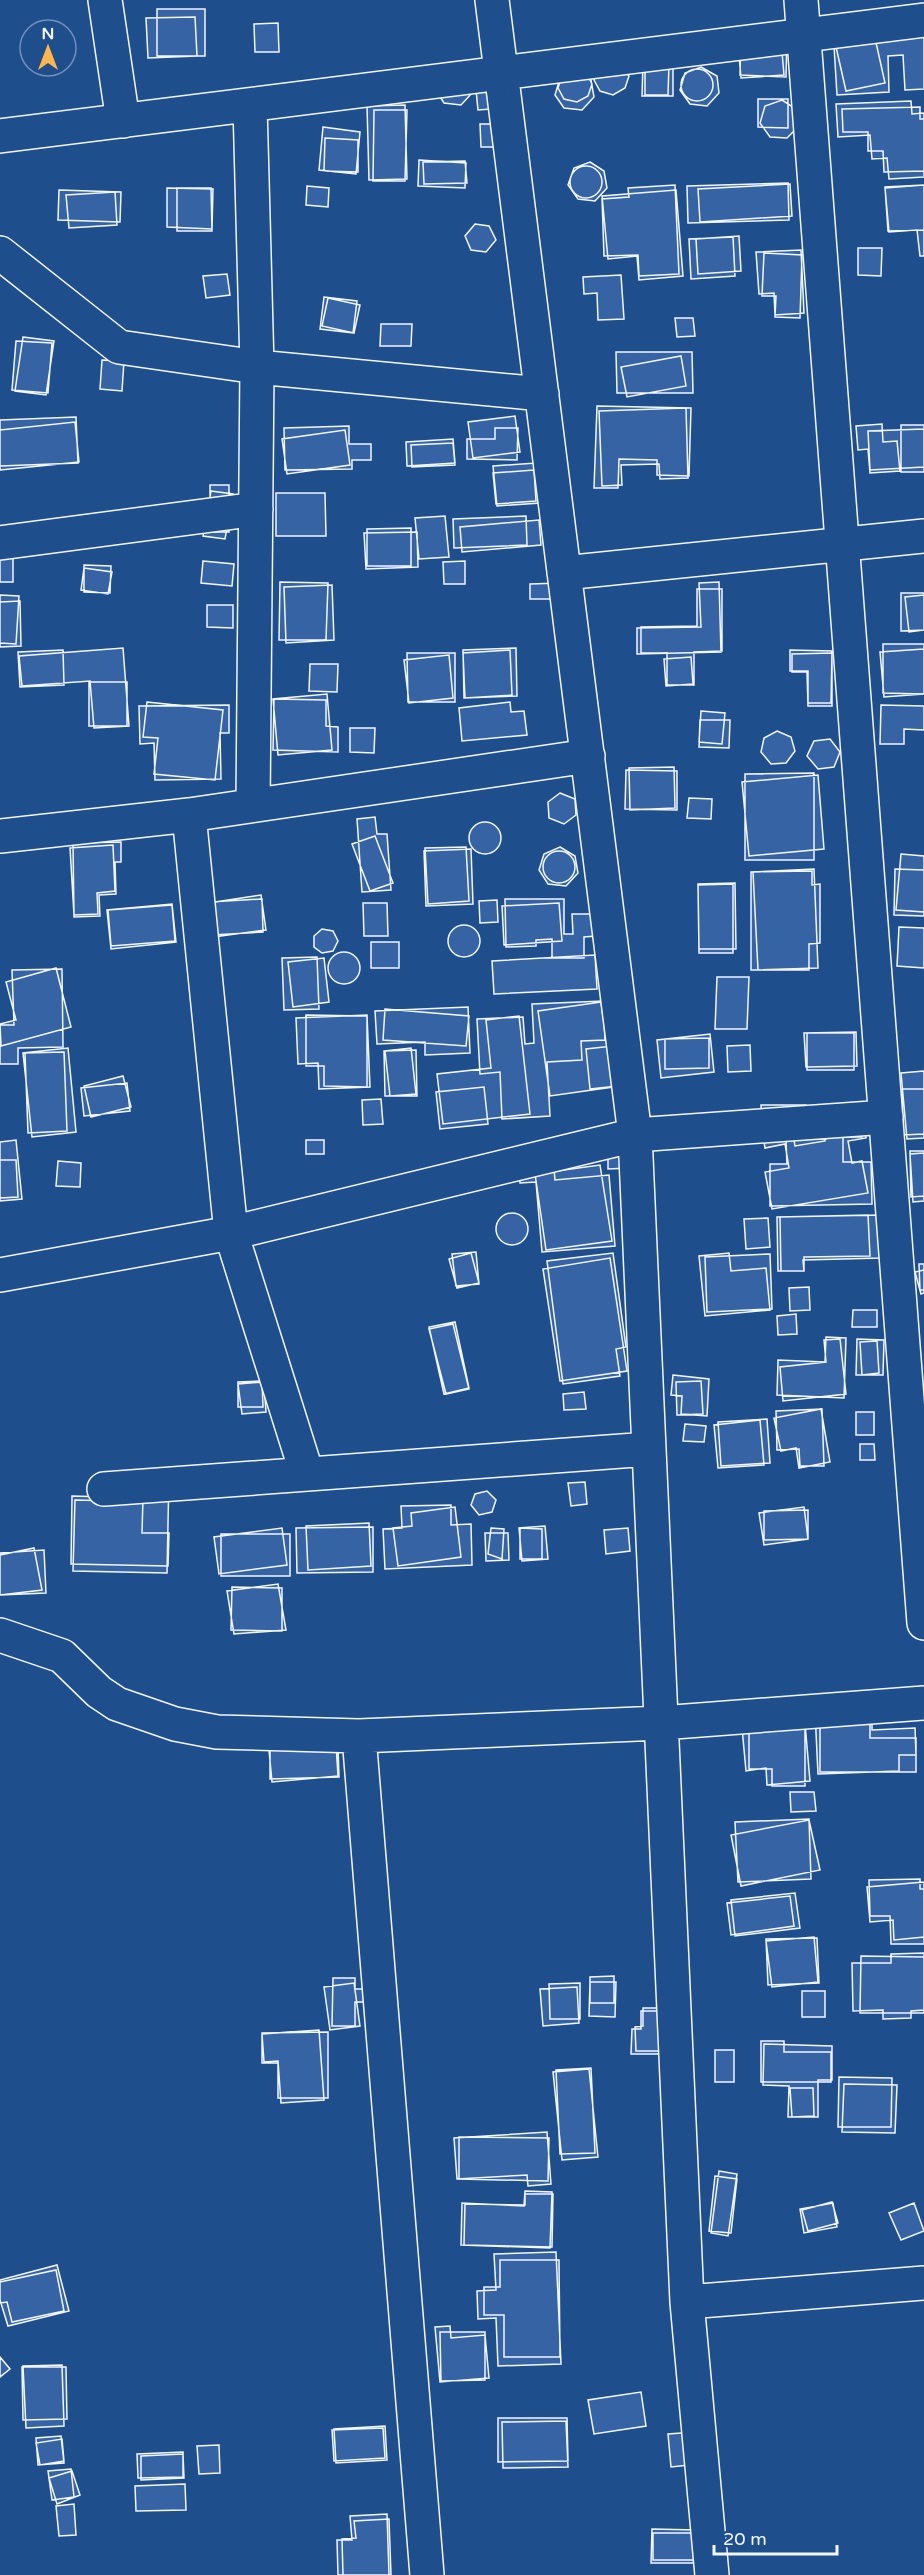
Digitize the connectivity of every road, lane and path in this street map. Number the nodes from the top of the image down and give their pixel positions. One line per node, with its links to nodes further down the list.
1 (105, 0): 8 (street)
2 (492, 0): 6 (street)
3 (801, 0): 5 (street)
4 (924, 20): 5 (street)
5 (804, 35): 6 (street); 16 (street)
6 (501, 73): 7 (street); 12 (street)
7 (250, 105): 8 (street); 11 (street)
8 (123, 121): 9 (street)
9 (0, 136)
10 (0, 253): 11 (street)
11 (257, 367): 12 (street); 13 (street)
12 (542, 394): 17 (street)
13 (256, 509): 15 (street); 19 (street)
14 (924, 536): 16 (street)
15 (0, 543)
16 (842, 544): 17 (street); 22 (street)
17 (564, 573): 18 (street)
18 (588, 756): 19 (street); 23 (street)
19 (253, 805): 20 (street)
20 (189, 815): 21 (street); 24 (street)
21 (0, 836)
22 (886, 1117): 23 (street); 25 (street)
23 (635, 1135): 24 (street); 27 (street)
24 (231, 1233): 26 (street); 28 (street)
25 (911, 1264): 30 (street)
26 (0, 1275)
27 (649, 1449): 28 (street); 33 (street)
28 (307, 1474): 29 (street)
29 (104, 1490)
30 (924, 1623)
31 (0, 1635): 34 (street)
32 (924, 1703): 33 (street)
33 (661, 1723): 34 (street); 36 (street)
34 (359, 1736): 37 (street)
35 (924, 2283): 36 (street)
36 (687, 2302): 38 (street)
37 (427, 2575)
38 (712, 2575)

